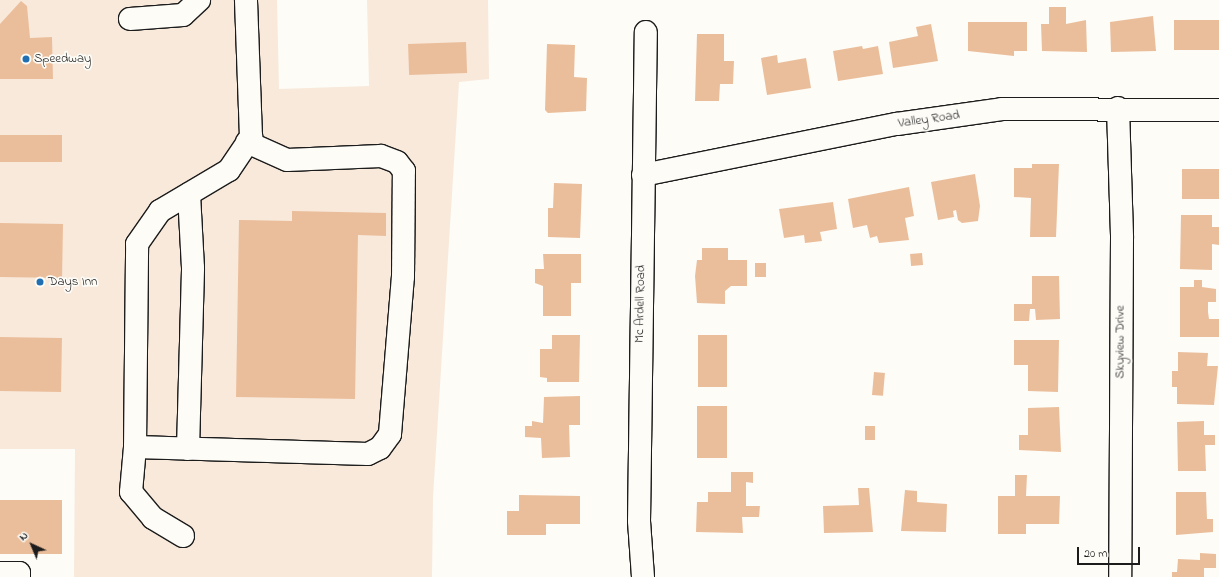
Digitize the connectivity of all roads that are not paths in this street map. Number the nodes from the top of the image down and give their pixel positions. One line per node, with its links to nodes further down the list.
1 (199, 0): 3 (street)
2 (246, 0): 7 (street)
3 (130, 19)
4 (646, 32): 8 (street, Mc Ardell Road)
5 (1118, 108): 6 (street, Valley Road); 8 (street, Valley Road); 16 (street, Skyview Drive)
6 (1219, 110)
7 (247, 142): 9 (street); 11 (street)
8 (643, 175): 15 (street, Mc Ardell Road)
9 (189, 194): 10 (street); 11 (street)
10 (135, 447): 11 (street); 12 (street)
11 (188, 449)
12 (183, 536)
13 (0, 573): 14 (street)
14 (18, 577)
15 (643, 577)
16 (1120, 577)

